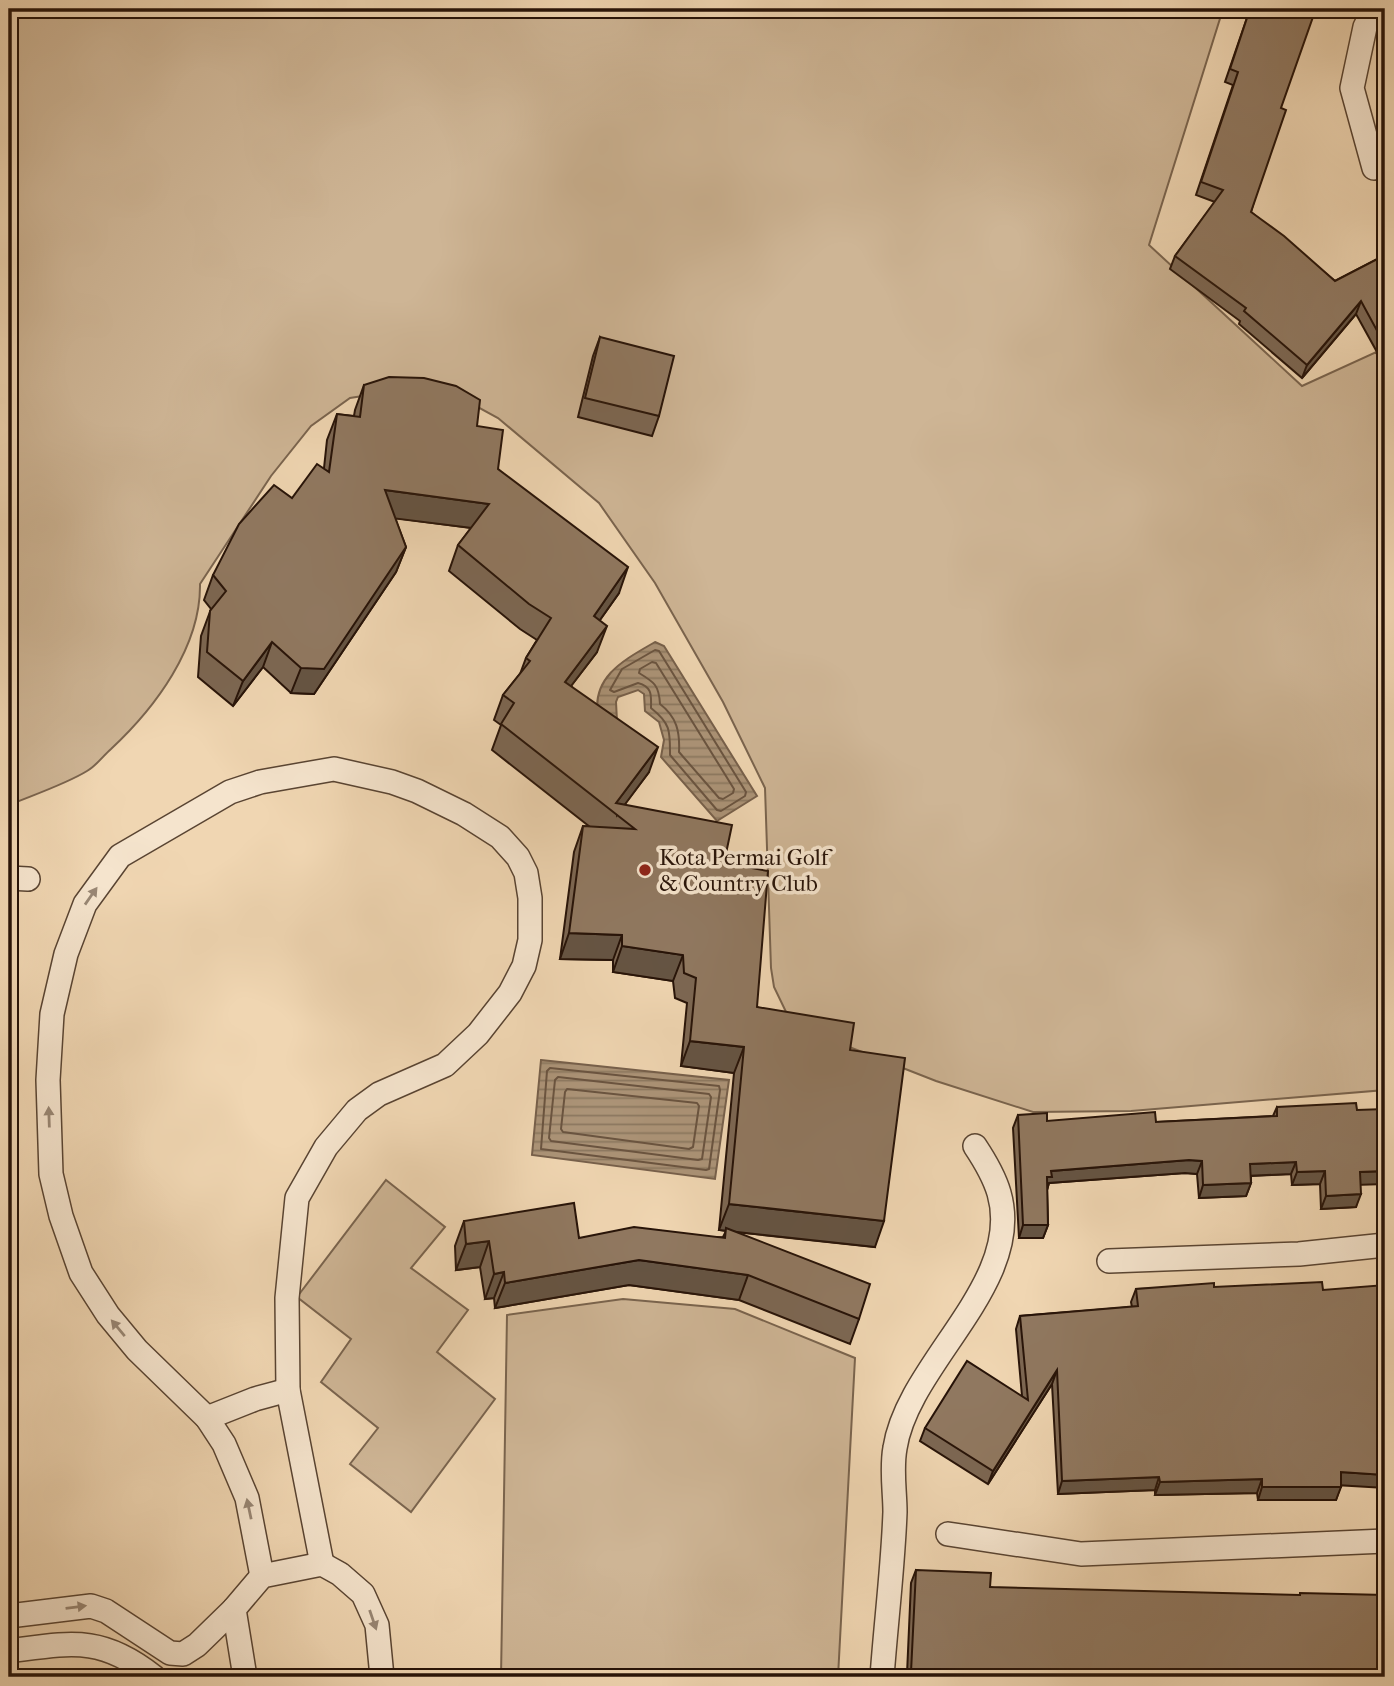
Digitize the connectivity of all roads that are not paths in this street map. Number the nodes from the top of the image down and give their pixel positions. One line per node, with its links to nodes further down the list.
1 (1374, 9): 2 (street)
2 (1374, 168)
3 (975, 1146): 18 (street)
4 (1385, 1245): 5 (street)
5 (1109, 1261)
6 (288, 1390): 7 (street); 7 (street, one-way to 6); 10 (street)
7 (206, 1419): 11 (street, one-way to 7)
8 (948, 1534): 9 (street)
9 (1385, 1541)
10 (322, 1564): 11 (street); 17 (street, one-way to 17)
11 (262, 1576): 12 (street)
12 (234, 1609): 13 (street, one-way to 12); 16 (street)
13 (10, 1616): 14 (street)
14 (13, 1651): 15 (street)
15 (154, 1677)
16 (245, 1677)
17 (382, 1677)
18 (882, 1677)

